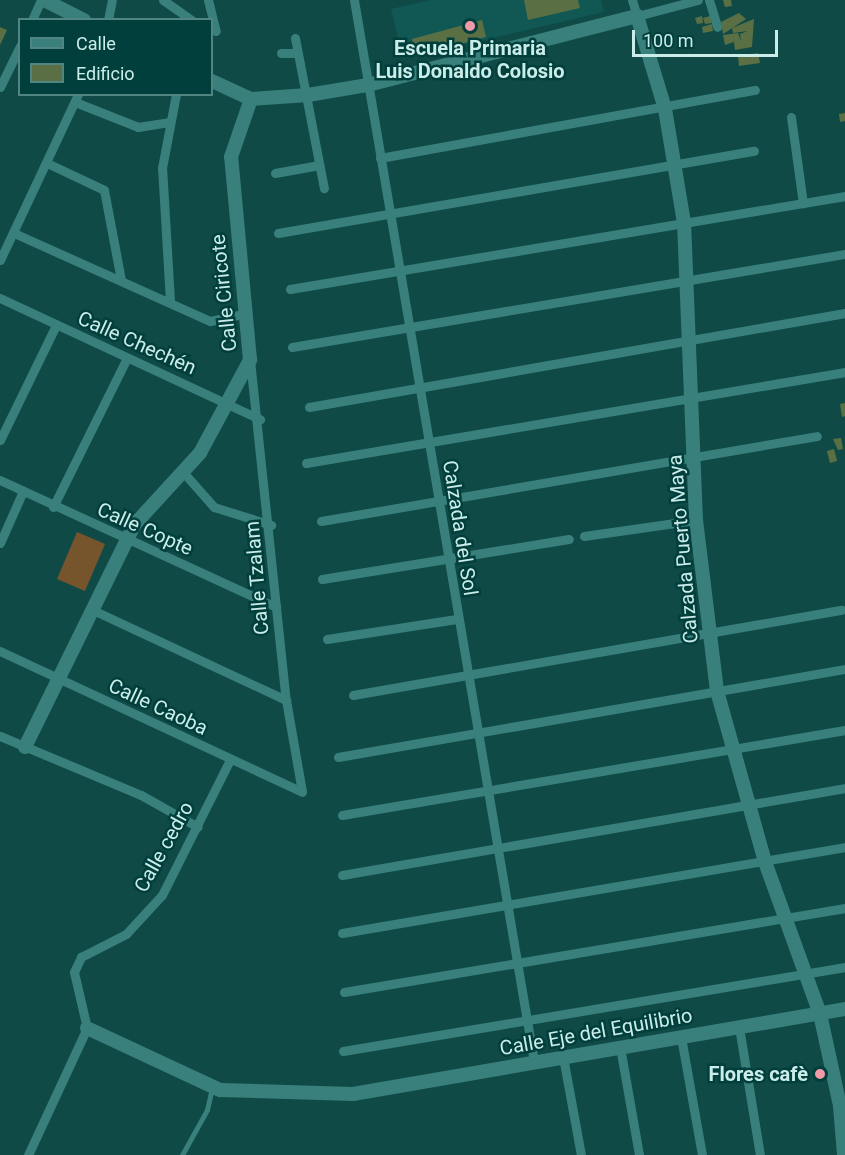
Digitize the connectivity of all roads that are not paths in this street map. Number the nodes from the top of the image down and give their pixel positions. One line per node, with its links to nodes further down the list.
1 (42, 0): 13 (street); 14 (street)
2 (112, 0): 15 (street)
3 (163, 0): 11 (street)
4 (208, 0): 16 (street)
5 (354, 0): 25 (street, Calzada del Sol)
6 (632, 0): 12 (street, Calzada Puerto Maya)
7 (655, 0): 10 (street)
8 (698, 0): 10 (street)
9 (709, 0): 18 (street)
10 (657, 11): 12 (street)
11 (178, 16)
12 (637, 16): 25 (street); 32 (street, Calzada Puerto Maya)
13 (33, 18)
14 (80, 18)
15 (108, 18)
16 (213, 18)
17 (213, 19): 19 (street)
18 (717, 27)
19 (213, 30)
20 (295, 38): 23 (street)
21 (18, 50): 26 (street)
22 (281, 53): 23 (street)
23 (297, 53): 28 (street)
24 (213, 81): 31 (street)
25 (368, 85): 28 (street); 36 (street, Calzada del Sol)
26 (0, 87)
27 (755, 90): 32 (street)
28 (308, 95): 31 (street); 39 (street)
29 (176, 96): 34 (street)
30 (77, 98): 34 (street); 37 (street)
31 (251, 99): 57 (street, Calle Ciricote)
32 (663, 104): 36 (street); 38 (street, Calzada Puerto Maya)
33 (791, 117): 43 (street)
34 (169, 122): 55 (street)
35 (754, 150): 38 (street)
36 (380, 158): 44 (street, Calzada del Sol)
37 (47, 163): 46 (street); 51 (street)
38 (674, 163): 44 (street); 45 (street, Calzada Puerto Maya)
39 (319, 165): 40 (street); 41 (street)
40 (275, 173)
41 (324, 188)
42 (845, 196): 43 (street)
43 (803, 203): 45 (street)
44 (390, 213): 47 (street); 50 (street, Calzada del Sol)
45 (684, 222): 50 (street); 52 (street, Calzada Puerto Maya)
46 (14, 233): 49 (street); 51 (street)
47 (278, 233)
48 (845, 254): 52 (street)
49 (0, 260)
50 (400, 270): 53 (street); 59 (street, Calzada del Sol)
51 (121, 280): 55 (street)
52 (689, 281): 59 (street); 60 (street, Calzada Puerto Maya)
53 (290, 289)
54 (0, 298): 58 (street, Calle Chechén)
55 (170, 301): 57 (street)
56 (845, 313): 60 (street)
57 (243, 314): 63 (street, Calle Ciricote)
58 (55, 327): 62 (street, Calle Chechén); 71 (street)
59 (411, 330): 61 (street); 65 (street, Calzada del Sol)
60 (689, 342): 65 (street); 66 (street, Calzada Puerto Maya)
61 (292, 347)
62 (127, 358): 67 (street, Calle Chechén); 79 (street)
63 (250, 360): 67 (street, Calle Ciricote); 69 (street, Calle Tzalam)
64 (845, 372): 66 (street)
65 (418, 386): 68 (street); 72 (street, Calzada del Sol)
66 (690, 399): 72 (street); 73 (street, Calzada Puerto Maya)
67 (226, 402): 69 (street, Calle Chechén); 75 (street, Calle Ciricote)
68 (309, 407)
69 (260, 419): 82 (street, Calle Tzalam)
70 (817, 436): 73 (street)
71 (0, 440)
72 (429, 443): 74 (street); 78 (street, Calzada del Sol)
73 (694, 459): 78 (street); 80 (street, Calzada Puerto Maya)
74 (306, 462)
75 (183, 472): 82 (street); 85 (street, Calle Ciricote)
76 (0, 480): 77 (street, Calle Copte)
77 (23, 491): 79 (street, Calle Copte); 86 (street)
78 (437, 503): 81 (street); 87 (street, Calzada del Sol)
79 (53, 507): 85 (street, Calle Copte)
80 (696, 520): 83 (street); 93 (street, Calzada Puerto Maya)
81 (321, 521)
82 (271, 525): 89 (street, Calle Tzalam)
83 (584, 536)
84 (568, 539): 87 (street)
85 (129, 542): 89 (street, Calle Copte); 91 (street, Calle Ciricote)
86 (0, 543)
87 (445, 559): 88 (street); 92 (street, Calzada del Sol)
88 (322, 579)
89 (276, 607): 101 (street, Calle Tzalam)
90 (842, 610): 93 (street)
91 (95, 611): 98 (street, Calle Ciricote); 101 (street)
92 (456, 619): 94 (street); 97 (street, Calzada del Sol)
93 (708, 632): 97 (street); 99 (street, Calzada Puerto Maya)
94 (327, 639)
95 (0, 651): 98 (street, Calle Caoba)
96 (845, 669): 99 (street)
97 (467, 675): 100 (street); 103 (street, Calzada del Sol)
98 (56, 679): 106 (street, Calle Ciricote); 108 (street, Calle Caoba)
99 (717, 691): 103 (street); 105 (street, Calzada Puerto Maya)
100 (353, 695)
101 (286, 700): 110 (street, Calle Tzalam)
102 (845, 730): 105 (street)
103 (478, 732): 107 (street); 111 (street, Calzada del Sol)
104 (0, 736): 106 (street)
105 (732, 746): 111 (street); 112 (street, Calzada Puerto Maya)
106 (25, 747): 114 (street)
107 (338, 757)
108 (230, 760): 110 (street, Calle Caoba); 114 (street, Calle cedro)
109 (845, 788): 112 (street)
110 (302, 792)
111 (489, 792): 113 (street); 116 (street, Calzada del Sol)
112 (747, 804): 116 (street); 117 (street, Calzada Puerto Maya)
113 (342, 815)
114 (198, 826): 131 (street, Calle cedro)
115 (845, 847): 117 (street)
116 (499, 849): 118 (street); 119 (street, Calzada del Sol)
117 (765, 862): 119 (street); 121 (street, Calzada Puerto Maya)
118 (342, 875)
119 (510, 906): 122 (street); 123 (street, Calzada del Sol)
120 (845, 908): 121 (street)
121 (786, 918): 123 (street); 125 (street, Calzada Puerto Maya)
122 (342, 933)
123 (516, 963): 126 (street); 129 (street, Calzada del Sol)
124 (845, 967): 125 (street)
125 (805, 975): 128 (street, Calzada Puerto Maya); 129 (street)
126 (344, 992)
127 (845, 1009): 128 (street, Calle Eje del Equilibrio)
128 (820, 1014): 130 (street, Calle Eje del Equilibrio); 137 (street, Calzada Puerto Maya)
129 (528, 1023): 134 (street); 136 (street, Calzada del Sol)
130 (739, 1027): 132 (street, Calle Eje del Equilibrio); 145 (street)
131 (87, 1028): 138 (street); 140 (street)
132 (681, 1037): 133 (street, Calle Eje del Equilibrio); 144 (street)
133 (620, 1047): 135 (street, Calle Eje del Equilibrio); 143 (street)
134 (344, 1051)
135 (564, 1057): 136 (street, Calle Eje del Equilibrio); 142 (street)
136 (534, 1062): 138 (street, Calle Eje del Equilibrio)
137 (840, 1078): 139 (street, Calzada Puerto Maya)
138 (212, 1088): 141 (lane)
139 (844, 1136): 146 (street, Calzada Puerto Maya)
140 (28, 1155)
141 (182, 1155)
142 (581, 1155)
143 (639, 1155)
144 (702, 1155)
145 (760, 1155)
146 (844, 1155)

